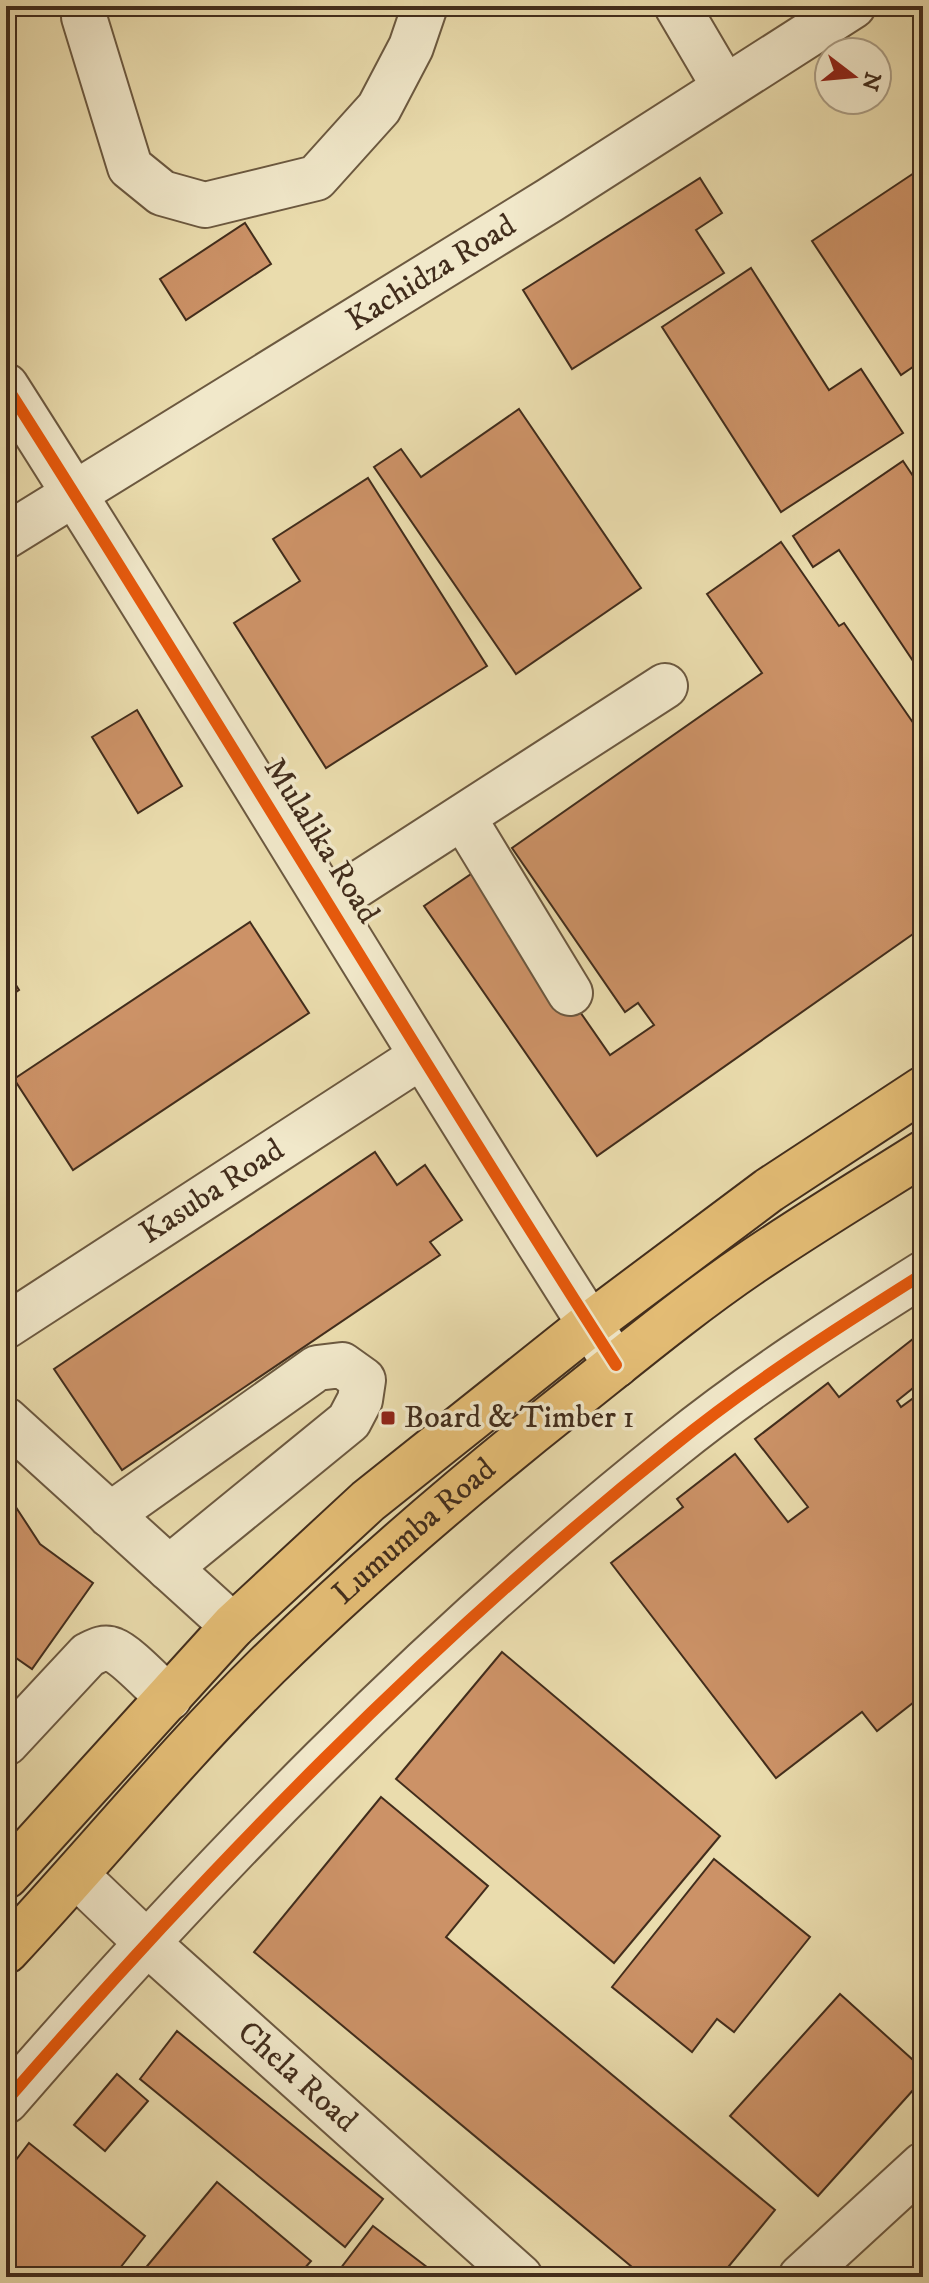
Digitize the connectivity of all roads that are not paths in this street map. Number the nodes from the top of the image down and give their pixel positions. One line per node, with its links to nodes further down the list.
1 (85, 6): 2 (street)
2 (425, 6)
3 (677, 6): 5 (street)
4 (853, 6): 5 (street, Kachidza Road)
5 (724, 86): 7 (street, Kachidza Road)
6 (6, 386): 7 (street, Mulalika Road)
7 (74, 492): 8 (street, Kachidza Road); 11 (street, Mulalika Road)
8 (6, 536)
9 (665, 686): 10 (street)
10 (463, 817): 11 (street); 12 (street)
11 (329, 903): 13 (street, Mulalika Road)
12 (570, 993)
13 (420, 1057): 17 (street, Mulalika Road); 18 (street, Kasuba Road)
14 (923, 1089): 17 (main road, Lumumba Road)
15 (923, 1153): 19 (main road, Lumumba Road)
16 (923, 1274): 28 (street)
17 (590, 1324): 19 (street, Mulalika Road); 23 (main road, Lumumba Road)
18 (6, 1326)
19 (616, 1365): 27 (main road, Lumumba Road)
20 (6, 1420): 21 (street)
21 (110, 1515): 22 (street); 22 (street)
22 (169, 1568): 23 (street)
23 (233, 1626): 24 (main road, Lumumba Road)
24 (169, 1698): 25 (street); 26 (main road, Lumumba Road)
25 (6, 1743)
26 (6, 1876)
27 (77, 1876): 28 (street, Chela Road); 29 (main road, Lumumba Road)
28 (146, 1942): 30 (street); 32 (street, Chela Road)
29 (6, 1951)
30 (6, 2101)
31 (923, 2165): 33 (street)
32 (520, 2277)
33 (801, 2277)

